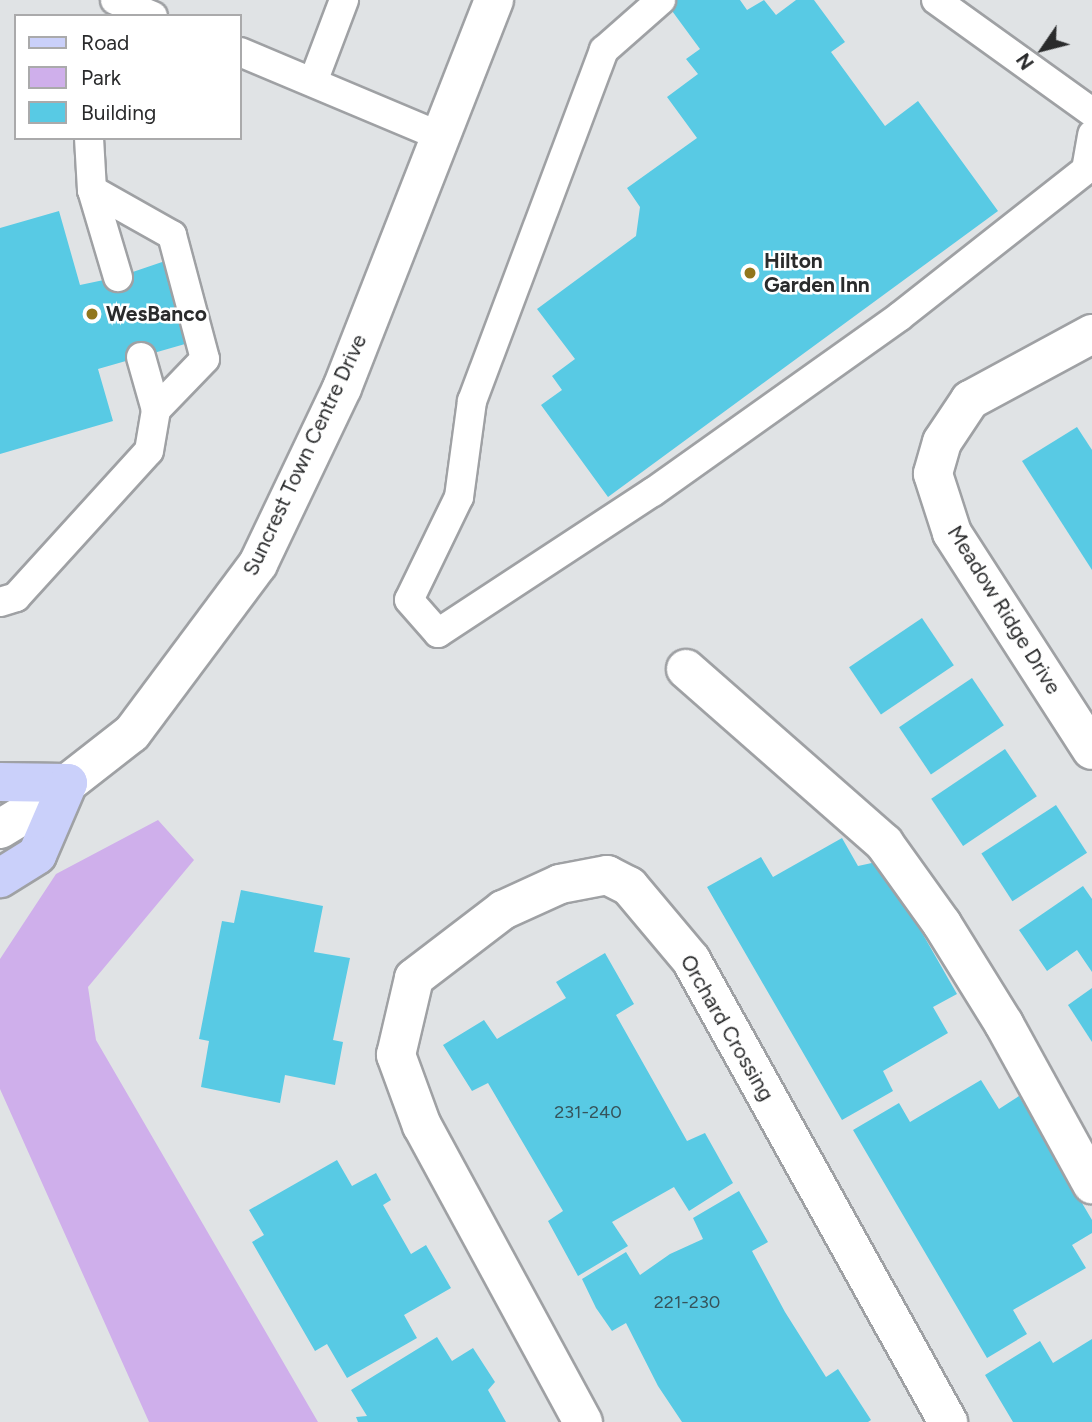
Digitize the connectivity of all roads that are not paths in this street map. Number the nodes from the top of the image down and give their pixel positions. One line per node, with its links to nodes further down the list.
1 (344, 0): 6 (lane)
2 (494, 0): 9 (street, Suncrest Town Centre Drive)
3 (661, 0): 8 (lane)
4 (936, 0): 7 (lane)
5 (242, 53): 6 (lane)
6 (313, 82): 9 (lane)
7 (1092, 112)
8 (1092, 135)
9 (440, 136): 20 (street, Suncrest Town Centre Drive)
10 (89, 140): 11 (lane)
11 (92, 190): 12 (lane); 15 (lane)
12 (118, 277)
13 (1092, 334): 18 (street, Meadow Ridge Drive)
14 (141, 357): 15 (lane)
15 (156, 410): 16 (lane)
16 (8, 599)
17 (686, 669): 23 (street)
18 (1092, 750)
19 (0, 782): 20 (main road)
20 (68, 783): 21 (street, Suncrest Town Centre Drive); 22 (main road)
21 (0, 829)
22 (0, 878)
23 (1092, 1184)
24 (583, 1422): 25 (street, Orchard Crossing)
25 (948, 1422)

